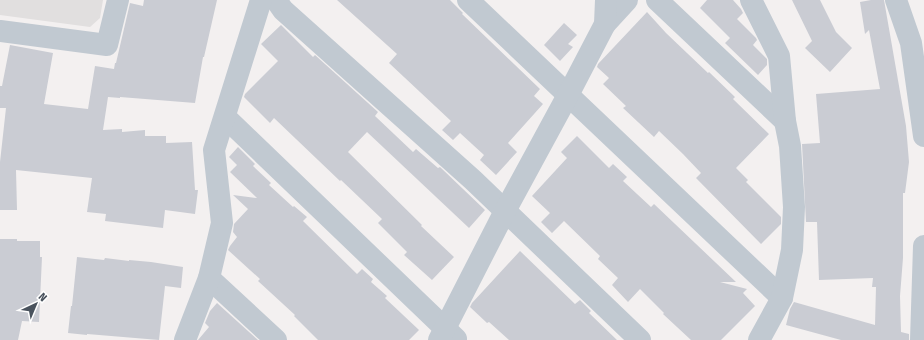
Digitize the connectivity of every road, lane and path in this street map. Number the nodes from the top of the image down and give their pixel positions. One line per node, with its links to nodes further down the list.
1 (118, 0): 11 (street)
2 (261, 0): 13 (street)
3 (276, 0): 16 (street)
4 (468, 0): 12 (street)
5 (606, 0): 10 (street)
6 (627, 0): 10 (street)
7 (657, 0): 14 (street)
8 (751, 0): 14 (street)
9 (896, 0): 15 (street)
10 (605, 24): 12 (street)
11 (0, 31)
12 (568, 95): 16 (street); 19 (street)
13 (225, 117): 18 (street); 21 (street)
14 (785, 121): 19 (street)
15 (924, 136)
16 (505, 210): 21 (street); 24 (street)
17 (924, 246): 20 (street)
18 (209, 278): 22 (street); 23 (street)
19 (782, 298): 25 (street)
20 (923, 302): 26 (street)
21 (447, 336)
22 (185, 340)
23 (276, 340)
24 (640, 340)
25 (759, 340)
26 (921, 340)

